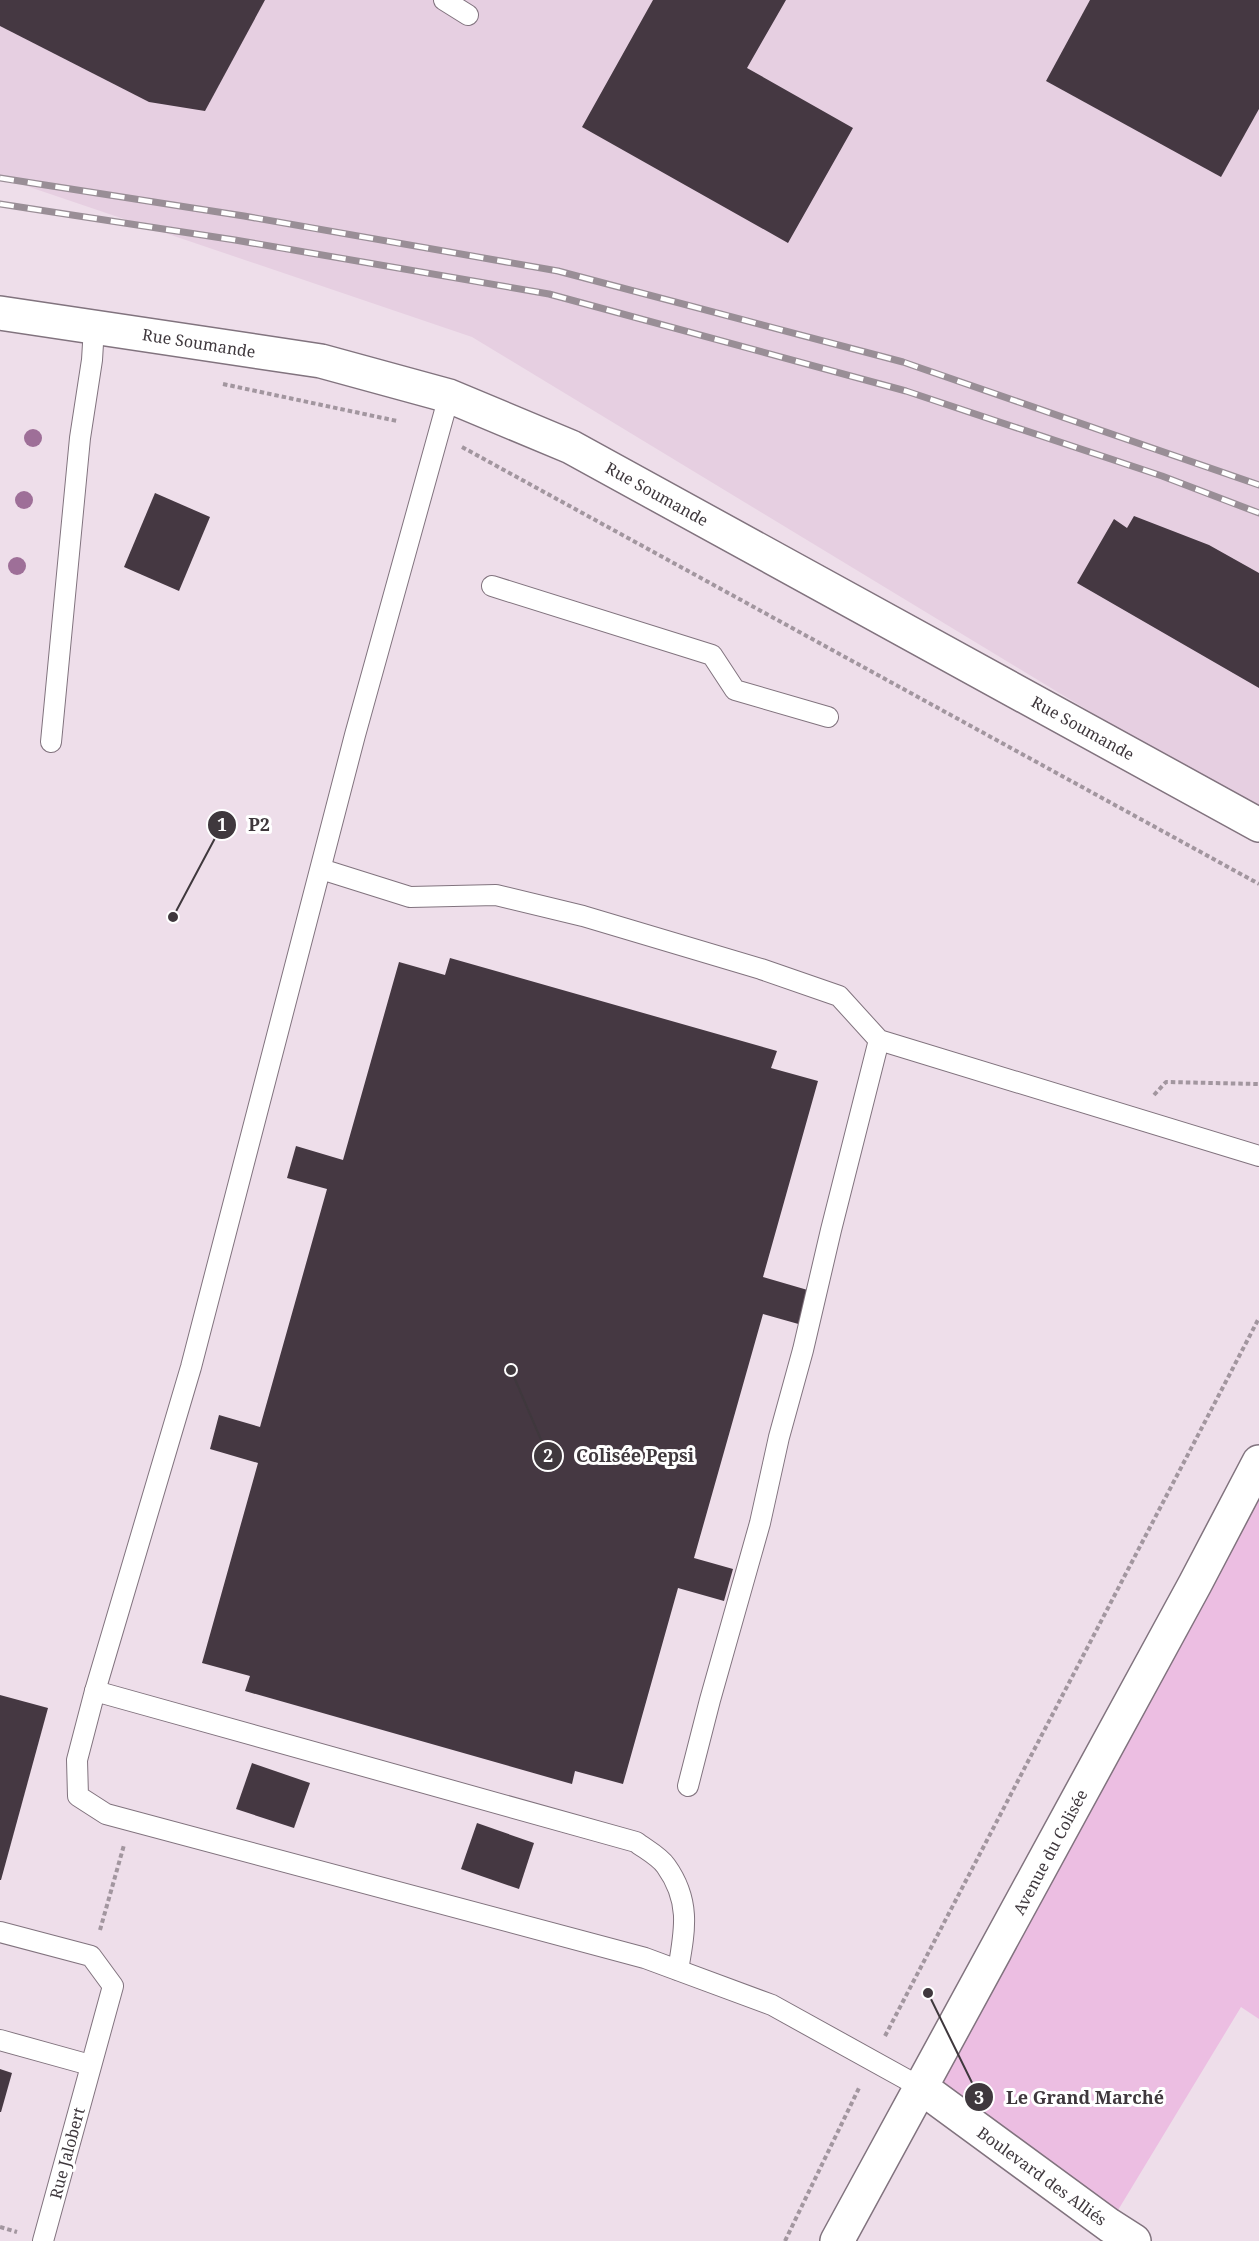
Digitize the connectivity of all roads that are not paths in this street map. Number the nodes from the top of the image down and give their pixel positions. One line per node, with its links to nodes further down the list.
1 (444, 0): 2 (lane)
2 (468, 15)
3 (0, 313): 4 (street, Rue Soumande)
4 (94, 327): 5 (street, Rue Soumande); 8 (lane)
5 (448, 396): 9 (street, Rue Soumande); 10 (lane)
6 (492, 586): 7 (lane)
7 (828, 717)
8 (51, 742)
9 (1259, 825)
10 (321, 869): 11 (lane); 14 (lane)
11 (879, 1040): 12 (lane); 15 (lane)
12 (1259, 1156)
13 (1259, 1462): 20 (street, Avenue du Colisée)
14 (95, 1691): 17 (lane); 17 (lane)
15 (688, 1786)
16 (0, 1932): 19 (lane, Rue Jalobert)
17 (678, 1970): 20 (lane)
18 (0, 2040): 19 (lane)
19 (90, 2065): 21 (lane, Rue Jalobert)
20 (922, 2088): 22 (street, Avenue du Colisée); 23 (street, Boulevard des Alliés)
21 (43, 2241)
22 (837, 2241)
23 (1134, 2241)

